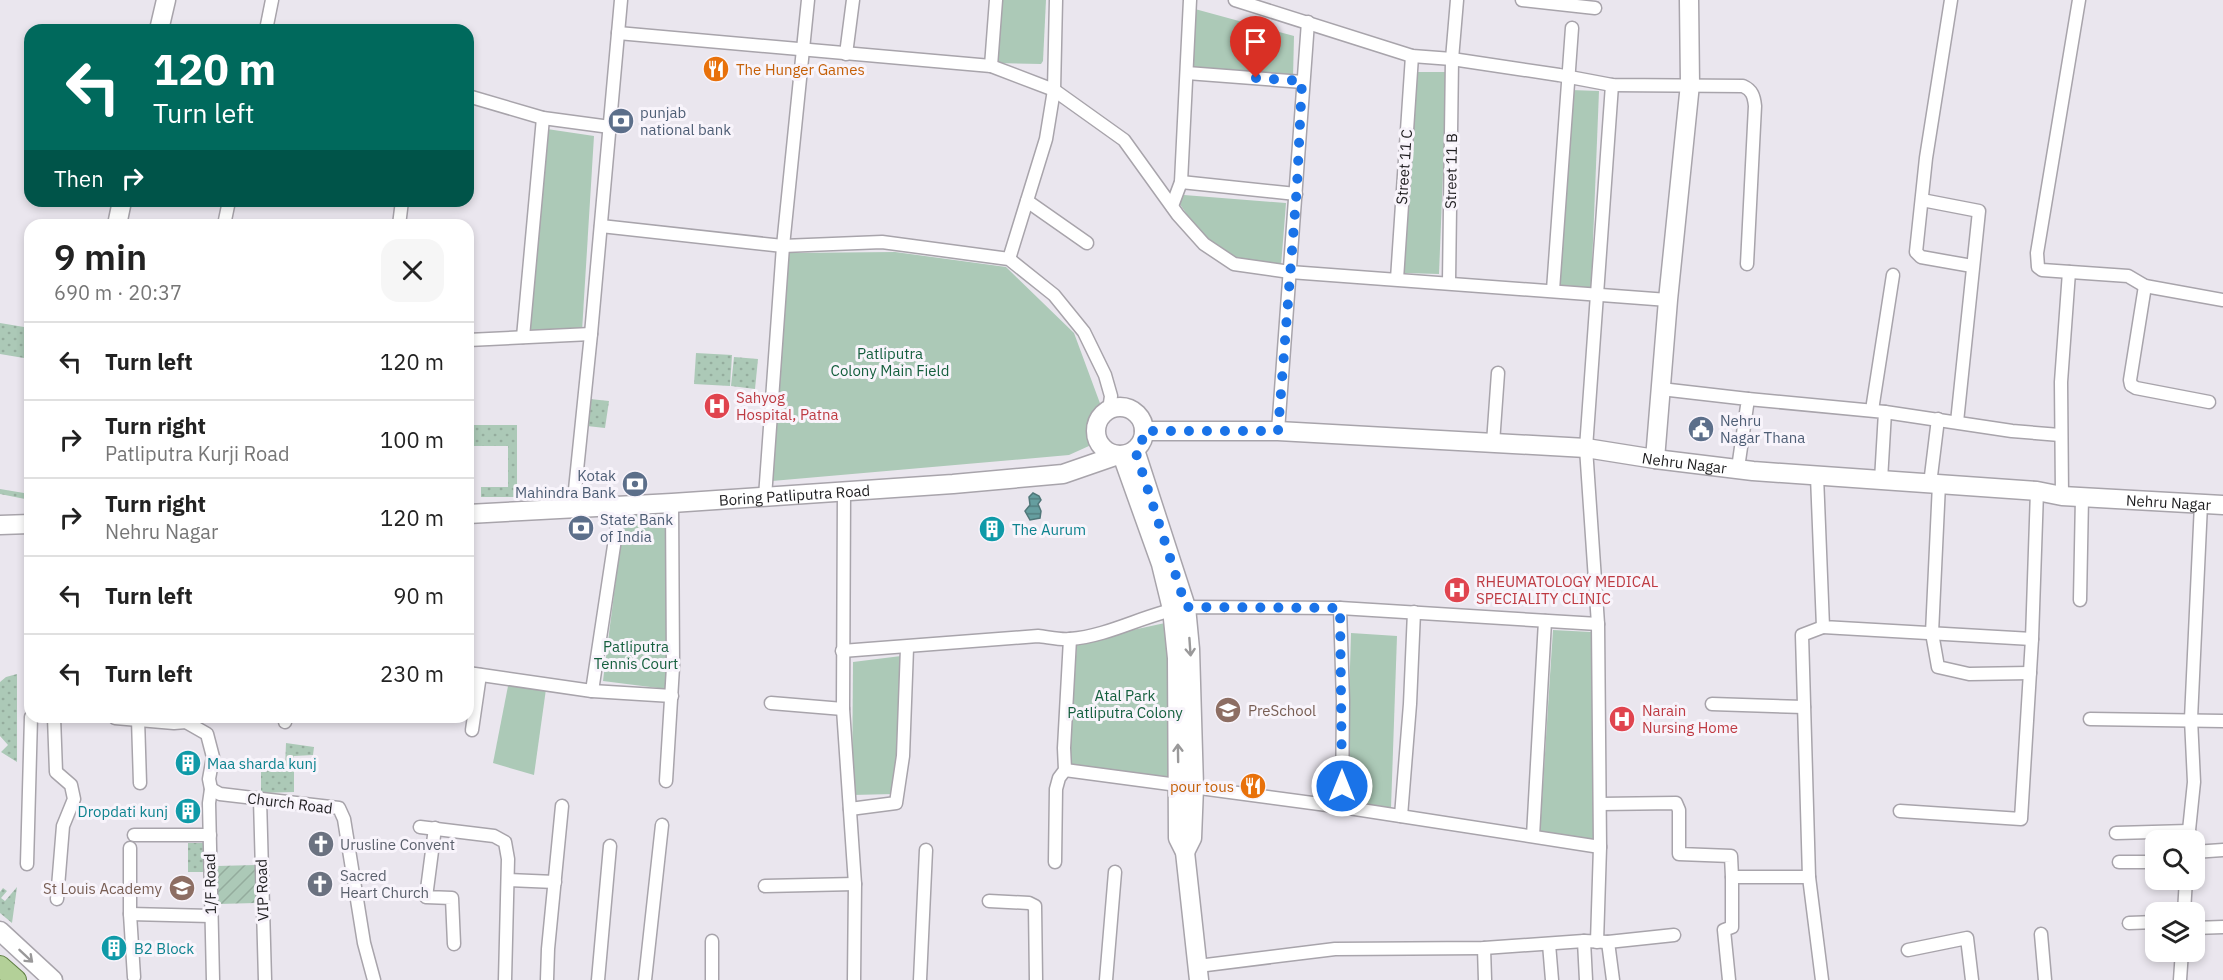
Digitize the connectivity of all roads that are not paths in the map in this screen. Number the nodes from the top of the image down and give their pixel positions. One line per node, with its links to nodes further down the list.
1 (166, 0): 19 (street)
2 (174, 0): 20 (street)
3 (272, 0): 21 (street)
4 (621, 0): 23 (street)
5 (808, 0): 24 (street)
6 (853, 0): 25 (street)
7 (996, 0): 28 (street)
8 (1056, 0): 34 (street)
9 (1190, 0): 29 (street)
10 (1235, 0): 18 (street)
11 (1457, 0): 27 (street, Street 11 B)
12 (1522, 0): 16 (street)
13 (1689, 0): 32 (street)
14 (1951, 0): 40 (street)
15 (2079, 0): 50 (street)
16 (1553, 2): 17 (street)
17 (1595, 8)
18 (1308, 22): 26 (street); 31 (street)
19 (160, 24)
20 (169, 24)
21 (267, 24)
22 (1572, 28): 30 (street)
23 (618, 33): 24 (street); 37 (street)
24 (801, 50): 25 (street); 45 (street)
25 (846, 54): 28 (street)
26 (1412, 56): 27 (street); 52 (street, Street 11 C)
27 (1452, 59): 30 (street); 53 (street, Street 11 B)
28 (991, 66): 34 (street)
29 (1186, 73): 31 (street); 38 (street)
30 (1567, 76): 33 (street); 55 (street)
31 (1302, 81): 39 (street)
32 (1690, 84): 33 (street); 47 (street); 57 (street)
33 (1612, 85): 56 (street)
34 (1054, 90): 41 (street); 42 (street)
35 (474, 98): 36 (street)
36 (543, 118): 37 (street); 60 (street)
37 (610, 127): 43 (street)
38 (1181, 182): 39 (street); 42 (street)
39 (1296, 194): 49 (street)
40 (1922, 200): 48 (street); 48 (street)
41 (1027, 201): 44 (street); 46 (street)
42 (1172, 206): 49 (street)
43 (601, 226): 45 (street); 59 (street)
44 (1087, 243)
45 (783, 246): 46 (street); 84 (street)
46 (1009, 259): 66 (street)
47 (1747, 264)
48 (1972, 266): 69 (street)
49 (1290, 272): 52 (street); 71 (street)
50 (2069, 272): 54 (street); 72 (street)
51 (1893, 275): 67 (street)
52 (1397, 279): 53 (street)
53 (1449, 282): 55 (street)
54 (2145, 286): 58 (street); 65 (street)
55 (1552, 290): 56 (street)
56 (1596, 295): 57 (street); 74 (street)
57 (1668, 300): 63 (street)
58 (2223, 300)
59 (591, 334): 60 (street); 87 (street)
60 (523, 337): 61 (street)
61 (474, 340)
62 (1498, 373): 73 (street)
63 (1661, 389): 64 (street); 76 (street)
64 (1748, 399): 67 (street); 77 (street)
65 (2209, 402)
66 (1109, 410): 70 (street); 75 (street)
67 (1879, 411): 68 (street); 80 (street)
68 (1938, 419): 69 (street); 81 (street)
69 (1957, 422): 72 (street)
70 (1144, 431): 71 (street, Nehru Nagar); 75 (street)
71 (1278, 431): 73 (street, Nehru Nagar)
72 (2060, 435): 85 (street)
73 (1493, 443): 74 (street, Nehru Nagar)
74 (1586, 448): 76 (street, Nehru Nagar); 101 (street)
75 (1119, 452): 79 (street, Boring Patliputra Road); 97 (street)
76 (1656, 459): 77 (street, Nehru Nagar)
77 (1738, 468): 78 (street, Nehru Nagar)
78 (1817, 476): 80 (street, Nehru Nagar); 102 (street)
79 (953, 479): 82 (street, Boring Patliputra Road); 84 (street, Boring Patliputra Road)
80 (1881, 480): 81 (street, Nehru Nagar)
81 (1935, 484): 83 (street, Nehru Nagar); 103 (street)
82 (844, 492): 84 (street, Boring Patliputra Road); 107 (street)
83 (2037, 492): 85 (street, Nehru Nagar); 105 (street)
84 (765, 493): 87 (street, Boring Patliputra Road); 88 (street, Boring Patliputra Road)
85 (2062, 496): 86 (street, Nehru Nagar)
86 (2082, 497): 89 (street, Nehru Nagar); 96 (street)
87 (573, 503): 90 (street, Boring Patliputra Road); 92 (street, Boring Patliputra Road); 93 (street, Boring Patliputra Road)
88 (672, 503): 92 (street, Boring Patliputra Road); 111 (street)
89 (2200, 504): 91 (street, Nehru Nagar); 117 (street)
90 (474, 505)
91 (2223, 505)
92 (620, 506): 110 (street)
93 (474, 513)
94 (24, 524): 95 (street)
95 (0, 525)
96 (2080, 600)
97 (1179, 608): 98 (street); 104 (street); 128 (street)
98 (1340, 608): 99 (street); 133 (street)
99 (1414, 612): 100 (street); 136 (street)
100 (1545, 621): 101 (street); 145 (street)
101 (1599, 624): 131 (street)
102 (1823, 627): 103 (street); 114 (street)
103 (1932, 633): 105 (street); 108 (street)
104 (1070, 639): 106 (street); 125 (street)
105 (2032, 639): 108 (street)
106 (907, 648): 107 (street); 134 (street)
107 (842, 651): 115 (street)
108 (2030, 673): 135 (street)
109 (474, 674): 110 (street)
110 (592, 691): 111 (street)
111 (672, 696): 126 (street)
112 (771, 703): 115 (street)
113 (1712, 704): 114 (street)
114 (1804, 706): 158 (street)
115 (843, 709): 134 (street)
116 (2091, 719): 117 (street)
117 (2191, 719): 118 (street); 140 (street)
118 (2223, 721)
119 (30, 723): 155 (street)
120 (54, 723): 163 (street)
121 (138, 723): 127 (street)
122 (191, 723): 129 (street, 1/F Road)
123 (472, 723): 124 (street)
124 (472, 730)
125 (1065, 770): 128 (street); 152 (street)
126 (666, 781)
127 (140, 783)
128 (1186, 786): 133 (street); 183 (street)
129 (211, 789): 130 (street, Church Road); 144 (street, 1/F Road)
130 (260, 799): 188 (street, VIP Road); 189 (street, Church Road)
131 (1600, 804): 147 (street); 157 (street)
132 (562, 806): 160 (street)
133 (1342, 807): 136 (street)
134 (850, 809): 161 (street)
135 (1900, 811)
136 (1401, 816): 145 (street)
137 (662, 825): 193 (street)
138 (420, 826): 139 (street)
139 (435, 828): 159 (street); 177 (street)
140 (2189, 830)
141 (2116, 833): 142 (street)
142 (2145, 834)
143 (134, 835): 144 (street)
144 (210, 835): 166 (street, 1/F Road)
145 (1533, 836): 147 (street)
146 (609, 846): 192 (street)
147 (1600, 847): 176 (street)
148 (130, 848): 165 (street)
149 (926, 850): 196 (street)
150 (2223, 850): 151 (street)
151 (2205, 851)
152 (1055, 862)
153 (2119, 862): 154 (street)
154 (2145, 862)
155 (27, 864)
156 (1115, 872): 198 (street)
157 (1732, 877): 158 (street); 203 (street)
158 (1809, 877): 204 (street)
159 (508, 880): 160 (street); 190 (street)
160 (555, 882): 191 (street)
161 (855, 884): 162 (street); 195 (street)
162 (765, 886)
163 (57, 899)
164 (989, 901): 197 (street)
165 (130, 914): 166 (street); 184 (street)
166 (211, 916): 187 (street, 1/F Road)
167 (2145, 922): 168 (street)
168 (2129, 923)
169 (2223, 927): 170 (street)
170 (2205, 928)
171 (0, 931): 186 (street, one-way to 186)
172 (2041, 934): 206 (street)
173 (1674, 935): 176 (street)
174 (712, 941): 194 (street)
175 (1584, 941): 176 (street); 178 (street); 201 (street)
176 (1603, 942): 202 (street)
177 (454, 944)
178 (1549, 944): 179 (street); 200 (street)
179 (1484, 948): 183 (street); 199 (street)
180 (1908, 950): 205 (street)
181 (2181, 962): 207 (street)
182 (0, 966): 185 (main road)
183 (1198, 973)
184 (134, 977)
185 (16, 980)
186 (53, 980)
187 (213, 980)
188 (265, 980)
189 (374, 980)
190 (505, 980)
191 (547, 980)
192 (598, 980)
193 (645, 980)
194 (712, 980)
195 (854, 980)
196 (920, 980)
197 (1036, 980)
198 (1106, 980)
199 (1485, 980)
200 (1552, 980)
201 (1586, 980)
202 (1613, 980)
203 (1729, 980)
204 (1822, 980)
205 (1972, 980)
206 (2045, 980)
207 (2180, 980)

